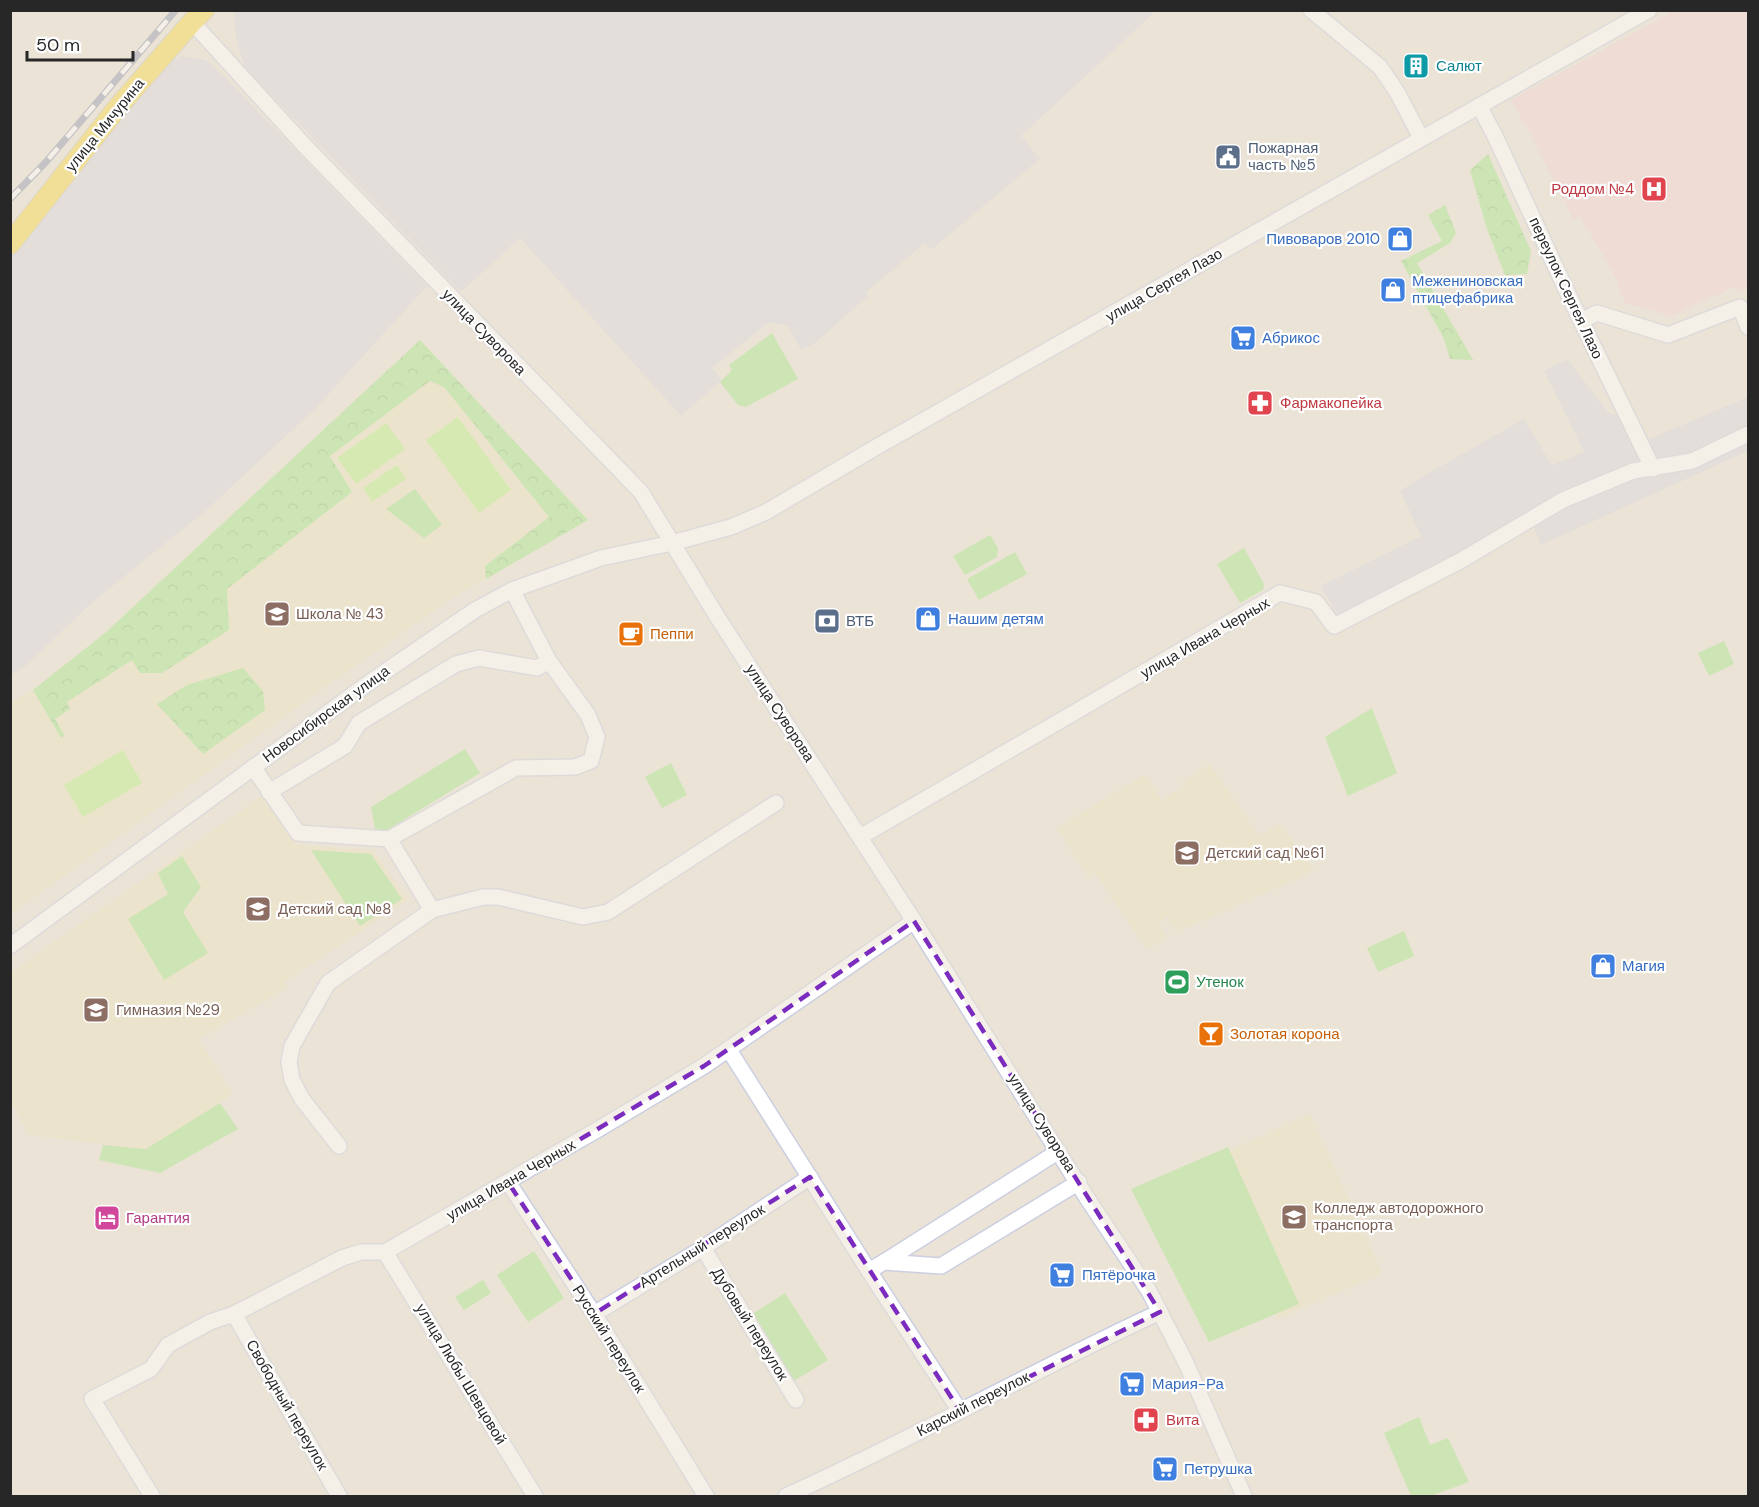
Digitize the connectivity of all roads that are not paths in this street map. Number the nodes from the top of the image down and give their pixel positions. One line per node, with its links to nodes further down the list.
1 (1311, 10): 5 (street)
2 (1649, 10): 4 (street, улица Сергея Лазо)
3 (198, 16): 6 (main road, улица Мичурина); 11 (street, улица Суворова)
4 (1479, 106): 5 (street, улица Сергея Лазо); 7 (street, переулок Сергея Лазо)
5 (1421, 138): 11 (street, улица Сергея Лазо)
6 (10, 244)
7 (1581, 321): 8 (street); 10 (street, переулок Сергея Лазо)
8 (1749, 327)
9 (1749, 434): 10 (street, улица Ивана Черных)
10 (1653, 469): 17 (street, улица Ивана Черных)
11 (672, 543): 12 (street, Новосибирская улица); 17 (street, улица Суворова)
12 (512, 590): 13 (street); 14 (street, Новосибирская улица)
13 (549, 661): 15 (street); 18 (street)
14 (253, 767): 15 (street); 21 (street, Новосибирская улица)
15 (269, 792): 18 (street)
16 (777, 803): 19 (street)
17 (860, 837): 20 (street, улица Суворова)
18 (390, 839): 19 (street)
19 (432, 910): 23 (street)
20 (914, 921): 22 (street, улица Ивана Черных); 24 (street, улица Суворова)
21 (10, 946)
22 (729, 1050): 25 (street); 26 (street, улица Ивана Черных)
23 (339, 1146)
24 (1059, 1151): 27 (street, улица Суворова); 30 (street)
25 (810, 1177): 28 (street, Артельный переулок); 31 (street)
26 (508, 1182): 29 (street, улица Ивана Черных); 34 (street, Русский переулок)
27 (1079, 1182): 30 (street); 32 (street, улица Суворова)
28 (703, 1248): 34 (street, Артельный переулок); 35 (street, Дубовый переулок)
29 (386, 1252): 33 (street, улица Ивана Черных); 39 (street, улица Любы Шевцовой)
30 (884, 1262): 31 (street)
31 (869, 1271): 36 (street)
32 (1160, 1312): 36 (street, Карский переулок); 42 (street, улица Суворова)
33 (234, 1314): 37 (street, улица Ивана Черных); 38 (street, Свободный переулок)
34 (594, 1314): 40 (street, Русский переулок)
35 (796, 1400)
36 (960, 1411): 41 (street, Карский переулок)
37 (152, 1497)
38 (339, 1497)
39 (535, 1497)
40 (706, 1497)
41 (786, 1497)
42 (1244, 1497)

